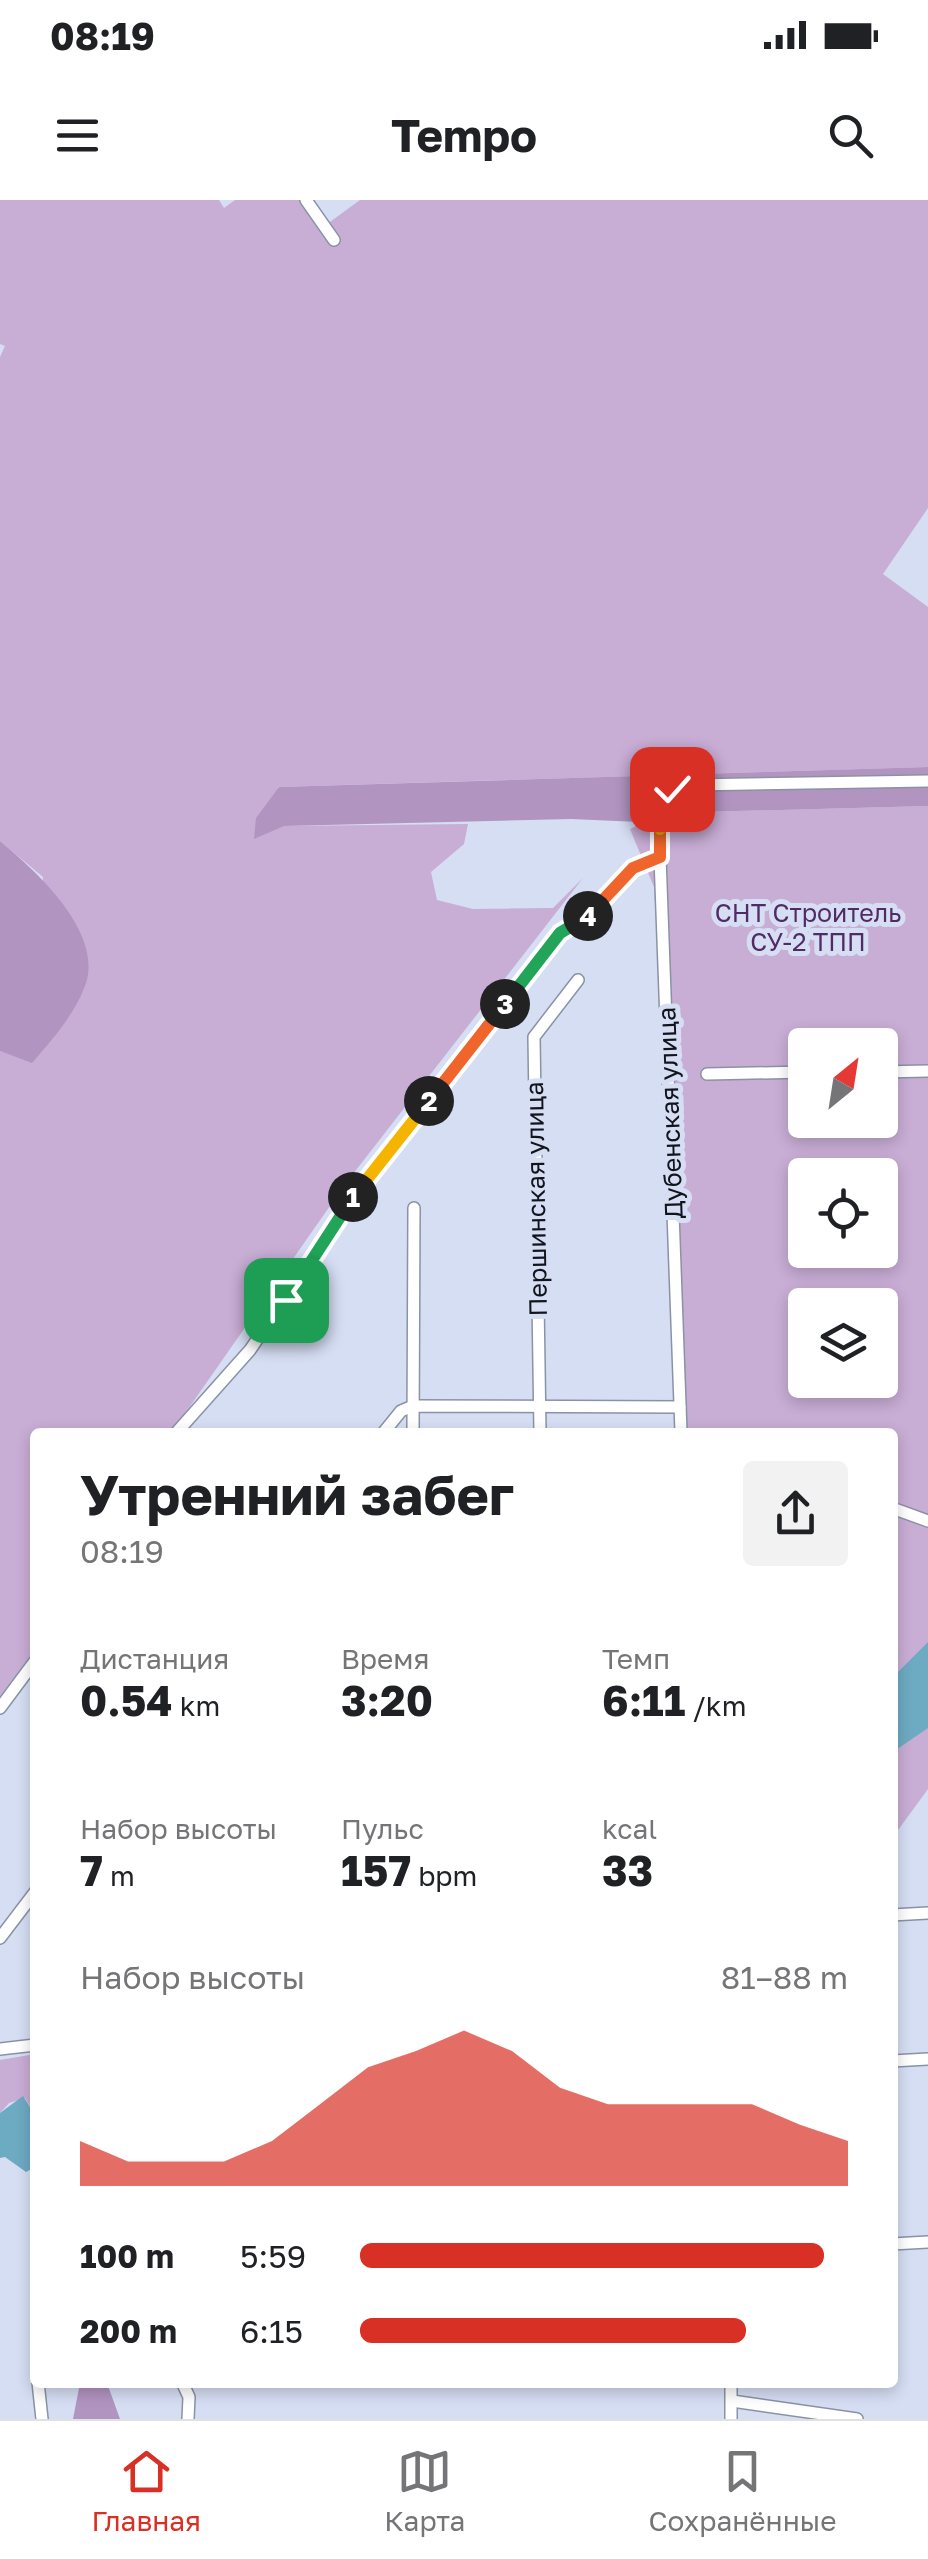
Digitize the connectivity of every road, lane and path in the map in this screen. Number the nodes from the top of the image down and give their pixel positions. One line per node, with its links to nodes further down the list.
1 (306, 200): 2 (street)
2 (334, 240)
3 (928, 781): 4 (street, Дубенская улица)
4 (660, 857): 13 (street, Дубенская улица); 14 (street)
5 (578, 980): 12 (street, Першинская улица)
6 (928, 1071): 8 (street)
7 (788, 1072): 9 (street)
8 (898, 1072)
9 (707, 1074)
10 (414, 1208): 11 (street)
11 (413, 1406): 12 (street); 15 (street); 16 (street)
12 (540, 1406): 13 (street); 17 (street, Першинская улица)
13 (680, 1408): 18 (street, Дубенская улица)
14 (181, 1428)
15 (387, 1428)
16 (414, 1428)
17 (540, 1428)
18 (681, 1428)
19 (898, 1510): 20 (street)
20 (928, 1521)
21 (30, 1668): 22 (street)
22 (0, 1708)
23 (30, 1899): 26 (street)
24 (928, 1913): 25 (street)
25 (898, 1915)
26 (0, 1938)
27 (30, 2046): 28 (street)
28 (0, 2049)
29 (928, 2059): 30 (street)
30 (898, 2061)
31 (928, 2242): 32 (street)
32 (898, 2244)
33 (39, 2388): 37 (street)
34 (184, 2388): 38 (street)
35 (731, 2388): 36 (street)
36 (732, 2401): 39 (street); 40 (street)
37 (42, 2419)
38 (188, 2419)
39 (731, 2419)
40 (858, 2419)

